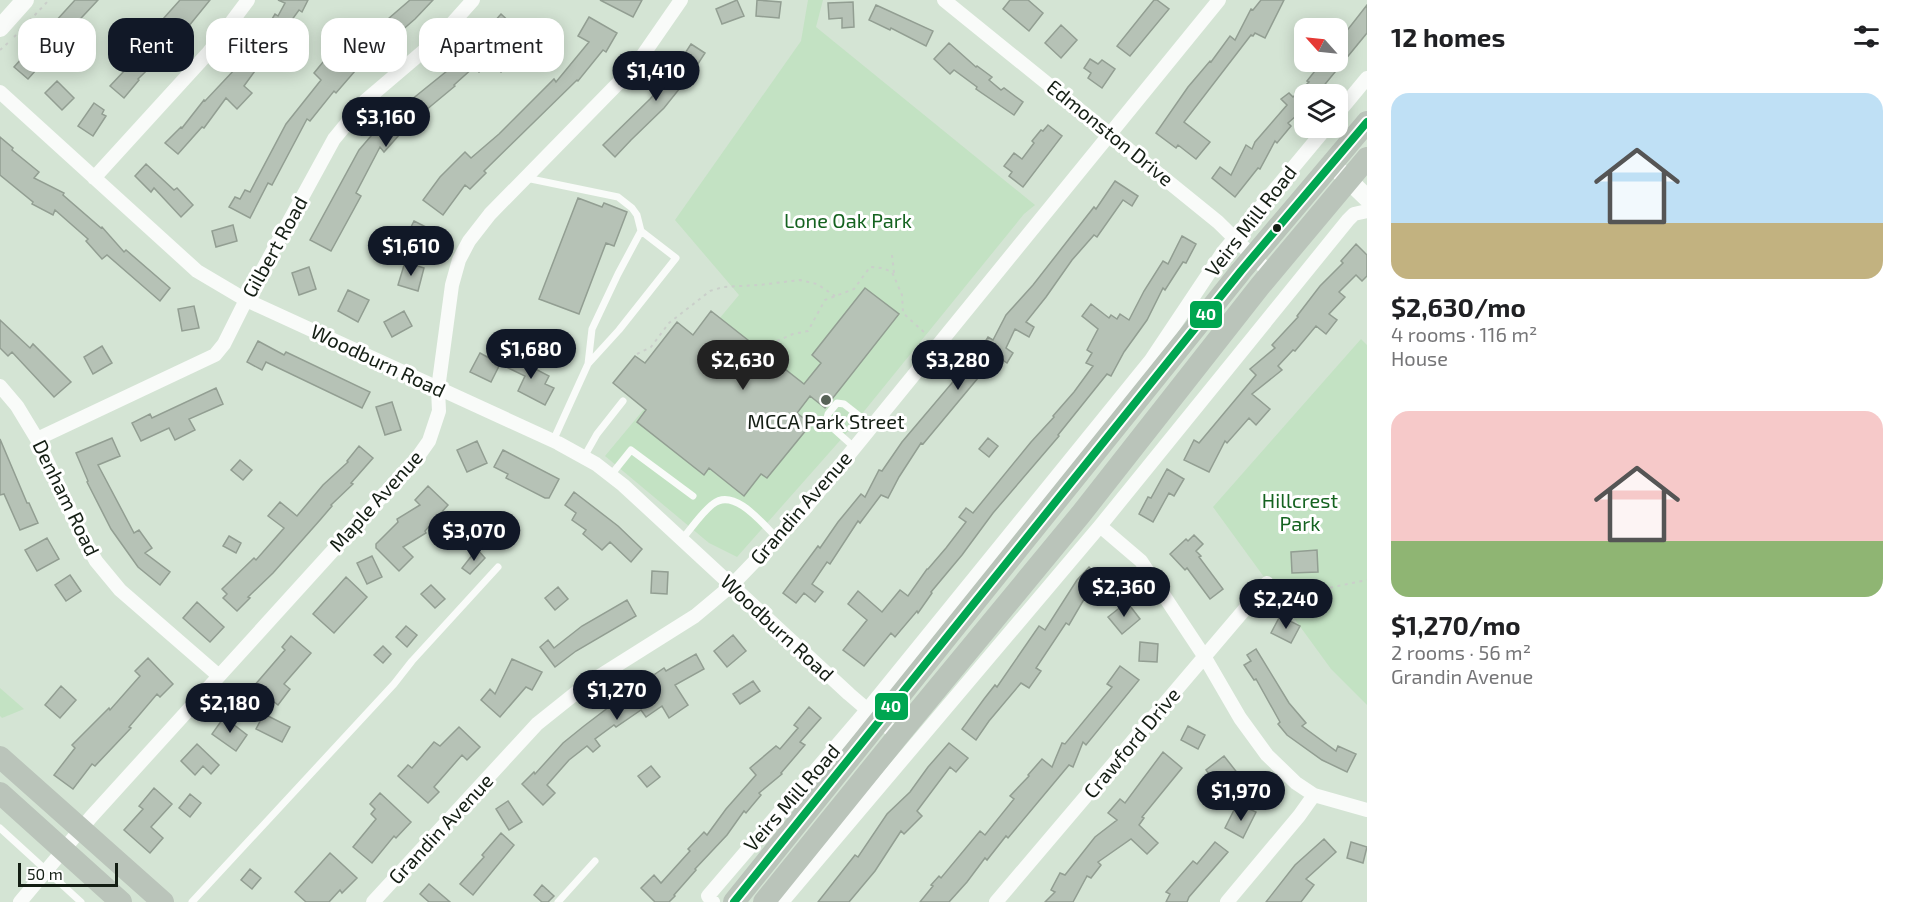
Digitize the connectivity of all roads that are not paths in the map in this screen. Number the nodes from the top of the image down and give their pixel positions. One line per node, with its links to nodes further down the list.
1 (25, 0): 7 (street)
2 (248, 0): 17 (street)
3 (473, 0): 24 (street, Gilbert Road)
4 (681, 0): 16 (street, Maple Avenue)
5 (944, 0): 12 (street, Edmonston Drive)
6 (1219, 0): 12 (street, Grandin Avenue)
7 (0, 27)
8 (1367, 78): 10 (street)
9 (0, 92): 17 (street, Woodburn Road)
10 (1348, 101)
11 (1367, 122): 15 (main road, Veirs Mill Road)
12 (1110, 134): 21 (street, Edmonston Drive); 29 (street, Grandin Avenue)
13 (1318, 138): 21 (street, Veirs Mill Road)
14 (1367, 158): 18 (main road, Veirs Mill Road)
15 (1332, 164): 18 (street); 22 (main road, Veirs Mill Road)
16 (526, 177): 20 (lane); 27 (street, Maple Avenue)
17 (94, 178): 24 (street, Woodburn Road)
18 (1349, 181): 19 (street); 23 (main road, Veirs Mill Road)
19 (1367, 200): 36 (street)
20 (641, 231): 25 (lane); 25 (lane)
21 (1234, 238): 22 (street, Edmonston Drive); 44 (street, Veirs Mill Road)
22 (1253, 257): 23 (street, Edmonston Drive); 44 (main road, Veirs Mill Road)
23 (1270, 273): 45 (main road, Veirs Mill Road)
24 (246, 300): 27 (street, Woodburn Road); 30 (street, Gilbert Road)
25 (588, 364): 31 (lane)
26 (0, 386): 30 (street, Denham Road)
27 (438, 389): 31 (street, Woodburn Road); 43 (street, Maple Avenue)
28 (623, 400): 33 (lane)
29 (872, 426): 32 (street, Grandin Avenue); 32 (lane)
30 (37, 439): 43 (street, Denham Road)
31 (553, 441): 33 (street, Woodburn Road)
32 (855, 448): 37 (street, Grandin Avenue)
33 (584, 457): 34 (street, Woodburn Road)
34 (611, 475): 35 (lane); 38 (street, Woodburn Road)
35 (693, 496)
36 (1100, 526): 42 (street); 65 (street)
37 (777, 538): 38 (lane); 41 (street, Grandin Avenue)
38 (682, 539): 41 (street, Woodburn Road)
39 (498, 567): 59 (lane)
40 (1267, 583): 42 (street, Crawford Drive)
41 (732, 585): 44 (street, Woodburn Road); 60 (street, Grandin Avenue)
42 (1204, 656): 48 (street); 66 (street, Crawford Drive)
43 (219, 676): 51 (street, Maple Avenue)
44 (874, 716): 45 (street, Woodburn Road); 62 (street, Veirs Mill Road); 63 (main road, Veirs Mill Road)
45 (897, 736): 64 (main road, Veirs Mill Road)
46 (0, 756): 51 (main road)
47 (0, 793): 52 (main road)
48 (1314, 795): 49 (street); 67 (street)
49 (1367, 810)
50 (0, 828): 54 (lane)
51 (81, 830): 52 (street, Maple Avenue); 58 (main road)
52 (64, 851): 54 (street, Maple Avenue); 57 (main road)
53 (595, 861): 61 (lane)
54 (47, 871): 55 (street, Maple Avenue); 56 (lane)
55 (20, 902)
56 (81, 902)
57 (121, 902)
58 (163, 902)
59 (192, 902)
60 (373, 902)
61 (558, 902)
62 (713, 902)
63 (734, 902)
64 (764, 902)
65 (782, 902)
66 (996, 902)
67 (1227, 902)

